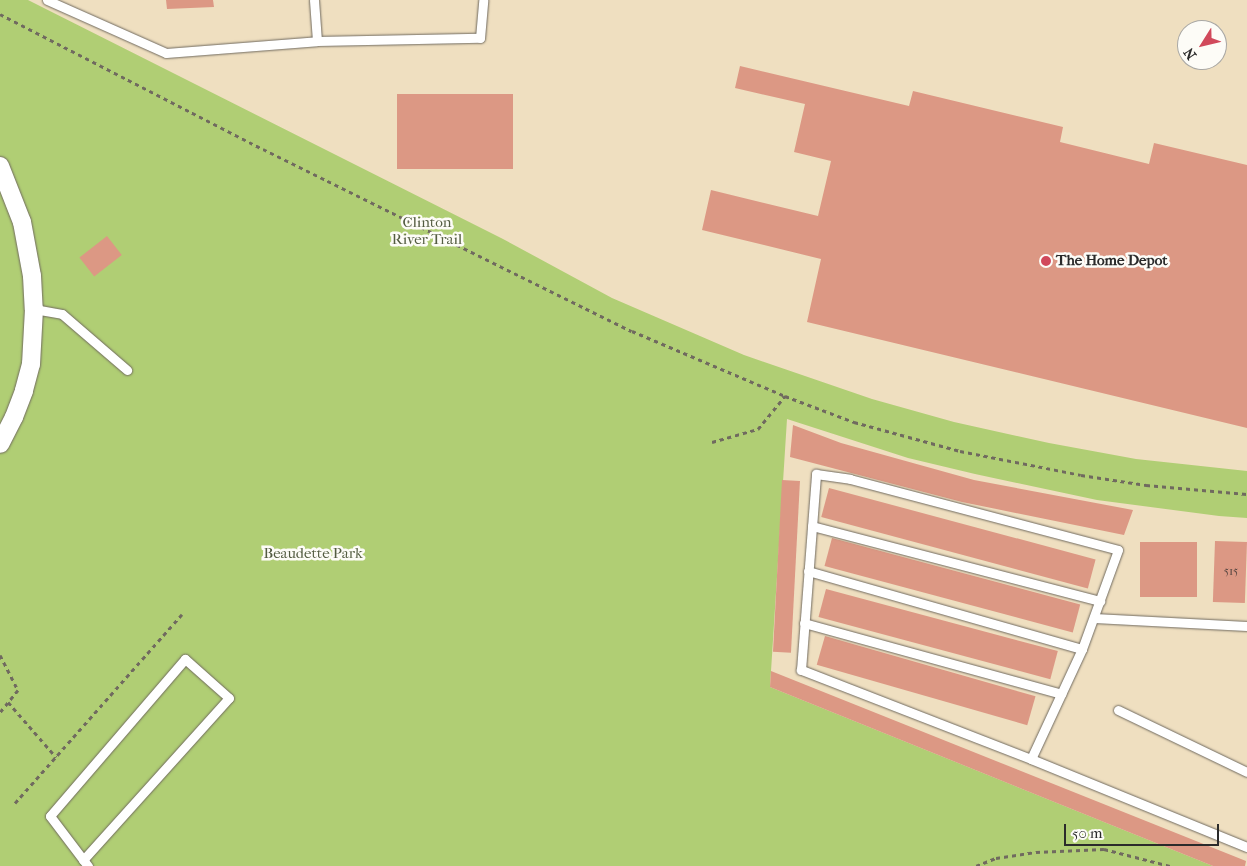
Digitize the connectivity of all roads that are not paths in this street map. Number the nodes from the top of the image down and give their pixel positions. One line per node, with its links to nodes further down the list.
1 (314, 0): 4 (lane)
2 (482, 0): 4 (lane)
3 (52, 2): 4 (lane)
4 (317, 41)
5 (0, 166): 6 (street)
6 (34, 309): 7 (lane); 8 (street)
7 (127, 370)
8 (0, 444)
9 (812, 526): 10 (lane); 11 (lane); 11 (lane)
10 (808, 571): 13 (lane); 15 (lane)
11 (1100, 601): 12 (lane)
12 (1094, 618): 14 (lane); 15 (lane)
13 (804, 623): 16 (lane); 18 (lane)
14 (1247, 626)
15 (1082, 649): 16 (lane)
16 (1061, 694): 18 (lane)
17 (1118, 710): 19 (lane)
18 (1031, 758): 20 (lane)
19 (1247, 772)
20 (1247, 847)
21 (86, 863): 21 (lane)

